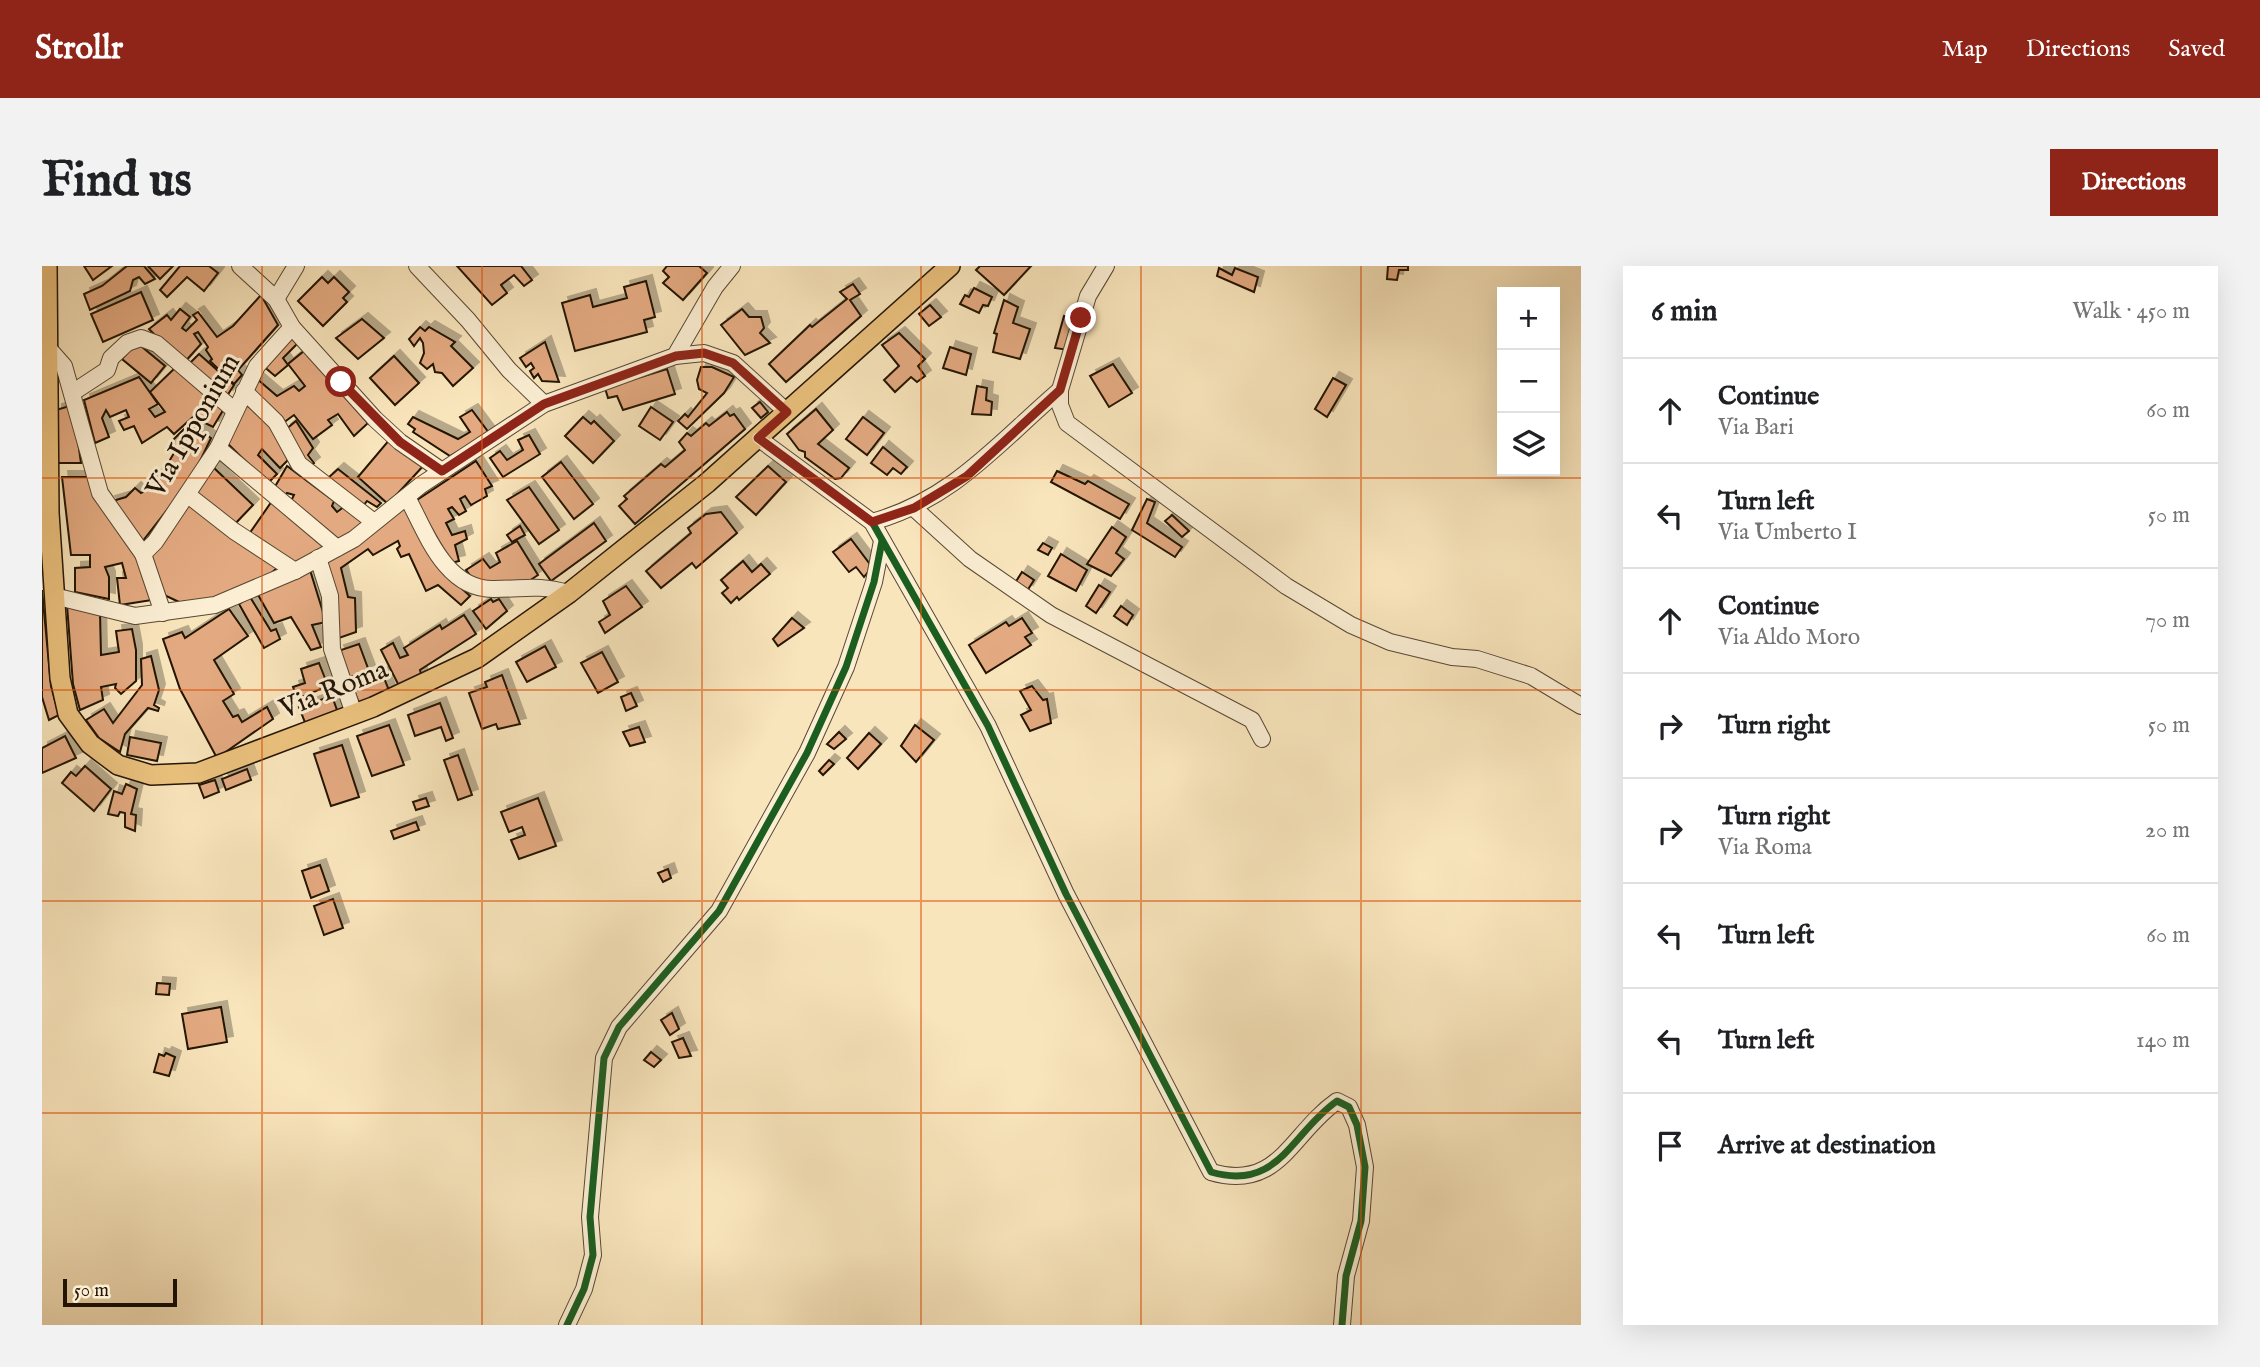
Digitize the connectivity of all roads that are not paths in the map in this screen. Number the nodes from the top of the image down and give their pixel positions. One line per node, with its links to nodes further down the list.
1 (47, 266): 10 (main road, Via Roma)
2 (240, 266): 8 (street)
3 (296, 266): 8 (street)
4 (417, 266): 15 (street)
5 (732, 266): 11 (street)
6 (950, 266): 17 (main road, Via Roma)
7 (1106, 266): 12 (street)
8 (276, 299): 9 (street)
9 (292, 327): 13 (street, Via Ipponium); 20 (street)
10 (46, 337): 14 (street); 31 (main road, Via Roma)
11 (676, 356): 15 (street); 17 (street)
12 (1060, 390): 23 (street); 34 (street)
13 (244, 391): 16 (street, Via Ipponium); 24 (street)
14 (72, 393): 16 (street); 28 (street)
15 (544, 404): 20 (street)
16 (234, 410): 19 (street, Via Ipponium)
17 (787, 412): 18 (main road, Via Roma)
18 (758, 438): 25 (street); 32 (main road, Via Roma)
19 (218, 448): 21 (street, Via Ipponium); 27 (street)
20 (442, 471): 22 (street)
21 (188, 495): 28 (street, Via Ipponium); 30 (street)
22 (407, 497): 24 (street); 32 (street)
23 (914, 508): 25 (street); 36 (street)
24 (374, 522): 27 (street)
25 (872, 522): 26 (street)
26 (882, 541): 37 (street); 38 (street)
27 (337, 548): 29 (street)
28 (143, 554): 33 (street)
29 (318, 558): 30 (street); 35 (street)
30 (295, 571): 33 (street)
31 (50, 589): 33 (street); 35 (main road, Via Roma)
32 (569, 593): 35 (main road, Via Roma)
33 (163, 613)
34 (1581, 706)
35 (354, 714)
36 (1262, 739)
37 (567, 1325)
38 (1342, 1325)

